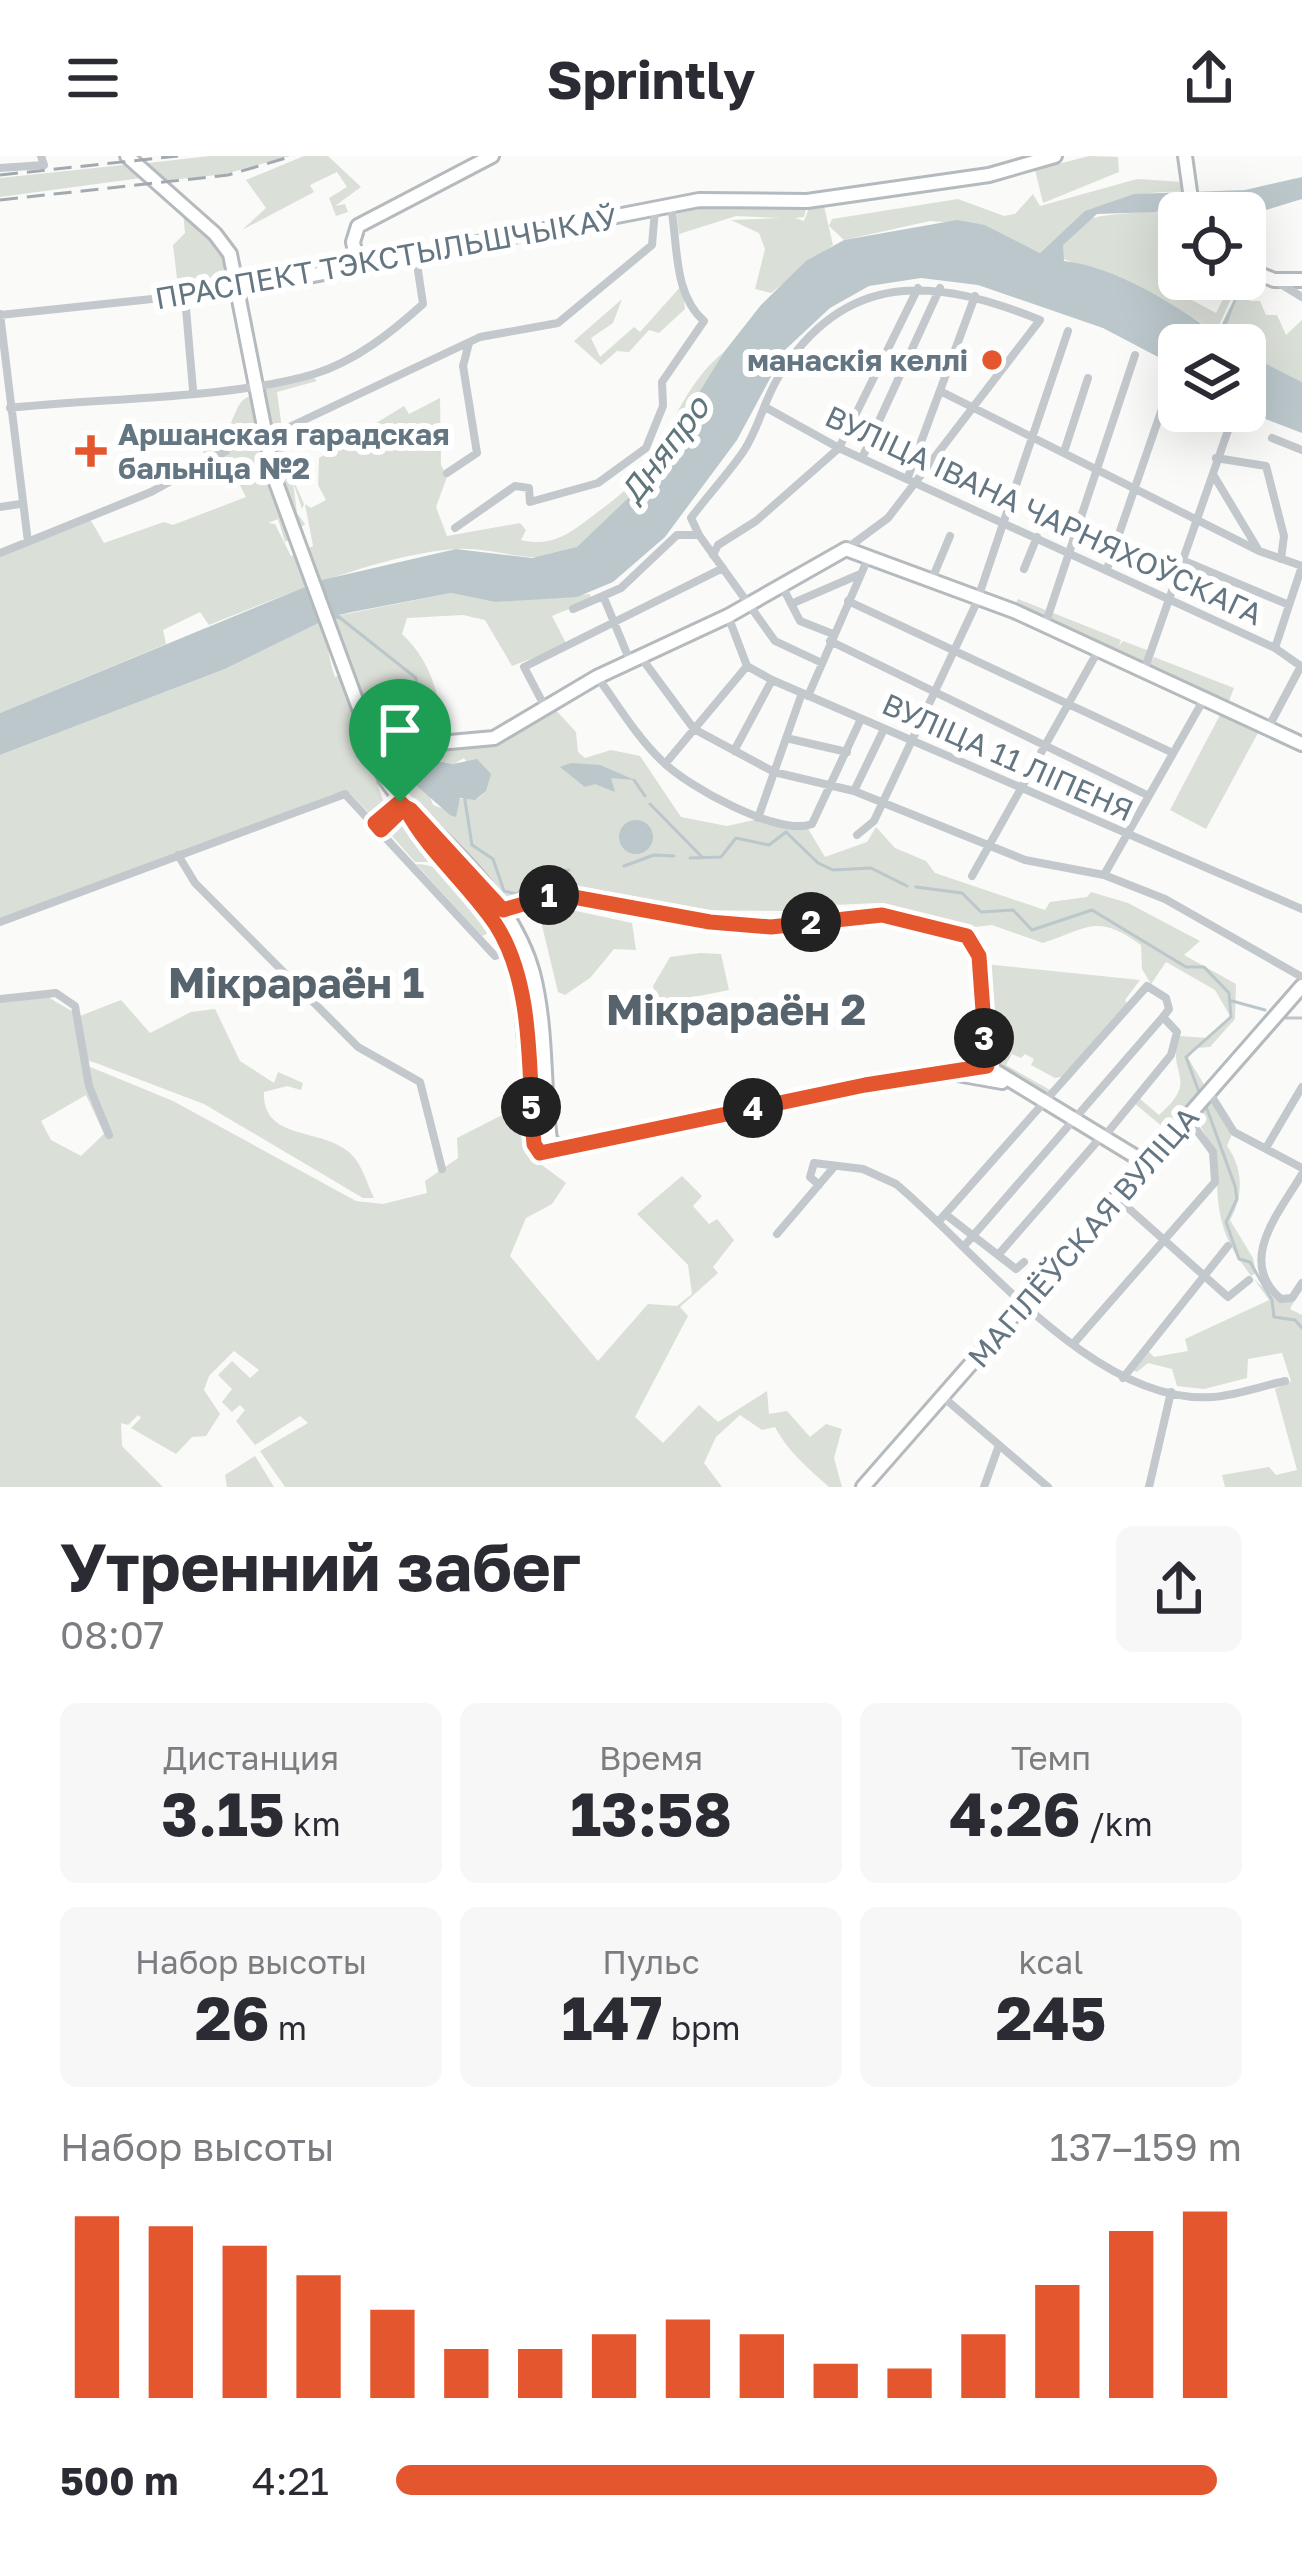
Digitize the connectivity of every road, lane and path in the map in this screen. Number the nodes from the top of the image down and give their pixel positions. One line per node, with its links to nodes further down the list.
1 (41, 156): 7 (street)
2 (127, 156): 18 (main road)
3 (1055, 156): 6 (main road, ПРАСПЕКТ ТЭКСТЫЛЬШЧЫКАЎ)
4 (1185, 156): 8 (main road)
5 (488, 158): 12 (main road)
6 (1027, 160): 9 (main road, ПРАСПЕКТ ТЭКСТЫЛЬШЧЫКАЎ)
7 (0, 168)
8 (1190, 192)
9 (671, 206): 10 (main road, ПРАСПЕКТ ТЭКСТЫЛЬШЧЫКАЎ); 53 (street)
10 (656, 210): 11 (main road, ПРАСПЕКТ ТЭКСТЫЛЬШЧЫКАЎ); 24 (street)
11 (416, 257): 12 (main road, ПРАСПЕКТ ТЭКСТЫЛЬШЧЫКАЎ); 27 (street)
12 (358, 267): 18 (main road, ПРАСПЕКТ ТЭКСТЫЛЬШЧЫКАЎ)
13 (1266, 276): 15 (main road)
14 (1302, 278): 15 (main road)
15 (1274, 280): 20 (street)
16 (918, 288): 17 (street); 30 (street); 38 (street)
17 (940, 288): 19 (street); 42 (street)
18 (241, 290): 21 (street, ПРАСПЕКТ ТЭКСТЫЛЬШЧЫКАЎ); 27 (main road)
19 (976, 296): 29 (street); 32 (street)
20 (1302, 297)
21 (185, 298): 22 (street, ПРАСПЕКТ ТЭКСТЫЛЬШЧЫКАЎ); 28 (street)
22 (0, 315): 31 (street)
23 (1068, 331): 36 (street)
24 (469, 342): 33 (street); 45 (street)
25 (1135, 356): 44 (street)
26 (1088, 378): 41 (street)
27 (258, 384): 28 (street); 105 (main road)
28 (193, 390): 31 (street)
29 (940, 392): 32 (street); 47 (street)
30 (766, 407): 38 (street, ВУЛІЦА ІВАНА ЧАРНЯХОЎСКАГА); 54 (street)
31 (10, 408): 49 (street)
32 (973, 409): 36 (street); 47 (street)
33 (285, 429)
34 (1158, 432): 48 (street)
35 (1227, 432): 43 (street)
36 (1030, 438): 41 (street); 52 (street)
37 (1272, 438): 39 (street)
38 (838, 448): 42 (street, ВУЛІЦА ІВАНА ЧАРНЯХОЎСКАГА); 62 (street)
39 (1302, 450)
40 (226, 452): 57 (street)
41 (1064, 452): 44 (street)
42 (862, 458): 47 (street, ВУЛІЦА ІВАНА ЧАРНЯХОЎСКАГА)
43 (1216, 458): 46 (street); 64 (street)
44 (1100, 469): 48 (street); 61 (street)
45 (447, 473)
46 (1214, 476): 51 (street); 59 (street)
47 (912, 480): 52 (street, ВУЛІЦА ІВАНА ЧАРНЯХОЎСКАГА); 58 (street)
48 (1138, 487): 51 (street); 69 (street)
49 (20, 504): 50 (street); 57 (street)
50 (0, 507)
51 (1198, 518): 59 (street); 65 (street)
52 (1001, 522): 56 (street, ВУЛІЦА ІВАНА ЧАРНЯХОЎСКАГА); 74 (street)
53 (455, 528)
54 (699, 535): 62 (street); 75 (street)
55 (950, 536): 71 (street)
56 (1036, 537): 61 (street, ВУЛІЦА ІВАНА ЧАРНЯХОЎСКАГА); 68 (street)
57 (28, 542): 60 (street)
58 (846, 549): 63 (main road); 72 (main road)
59 (1259, 551): 64 (street)
60 (0, 553)
61 (1071, 553): 69 (street, ВУЛІЦА ІВАНА ЧАРНЯХОЎСКАГА); 84 (street)
62 (713, 555): 67 (street)
63 (869, 555): 70 (street); 71 (main road)
64 (1281, 559): 66 (street)
65 (1182, 560): 76 (street); 80 (street)
66 (1302, 566): 73 (street)
67 (723, 568): 78 (street); 83 (street)
68 (1024, 568)
69 (1107, 569): 76 (street, ВУЛІЦА ІВАНА ЧАРНЯХОЎСКАГА)
70 (859, 574): 77 (street); 79 (street)
71 (932, 579): 74 (main road)
72 (781, 585): 78 (main road); 79 (street)
73 (1298, 595): 80 (street)
74 (978, 596): 84 (main road); 87 (street)
75 (604, 598): 81 (street); 83 (street)
76 (1171, 598): 86 (street, ВУЛІЦА ІВАНА ЧАРНЯХОЎСКАГА); 93 (street)
77 (848, 601): 85 (street); 87 (street)
78 (749, 604): 82 (main road); 90 (street)
79 (791, 604): 85 (street)
80 (1289, 605): 86 (street)
81 (573, 609)
82 (728, 616): 89 (main road); 91 (street)
83 (615, 623): 89 (street); 100 (street)
84 (1045, 626): 88 (main road)
85 (832, 638): 90 (street); 96 (street)
86 (1275, 648): 92 (street, ВУЛІЦА ІВАНА ЧАРНЯХОЎСКАГА)
87 (952, 650): 96 (street); 99 (street)
88 (1098, 650): 93 (main road); 99 (street)
89 (635, 659): 94 (main road); 103 (street)
90 (822, 663): 97 (street)
91 (747, 667): 95 (street, ВУЛІЦА 11 ЛІПЕНЯ); 103 (street)
92 (1301, 667): 102 (street)
93 (1144, 671): 98 (main road)
94 (597, 677): 100 (main road); 113 (street)
95 (772, 680): 97 (street, ВУЛІЦА 11 ЛІПЕНЯ); 110 (street)
96 (934, 689): 107 (street); 108 (street)
97 (805, 694): 101 (street, ВУЛІЦА 11 ЛІПЕНЯ); 106 (street)
98 (1204, 699): 102 (main road); 112 (street)
99 (1069, 704): 108 (street); 112 (street)
100 (544, 707): 105 (main road)
101 (862, 719): 104 (street, ВУЛІЦА 11 ЛІПЕНЯ); 111 (street)
102 (1268, 728): 109 (main road)
103 (694, 729): 110 (street); 113 (street)
104 (884, 729): 107 (street, ВУЛІЦА 11 ЛІПЕНЯ); 117 (street)
105 (369, 738): 120 (main road)
106 (786, 738): 111 (street); 114 (street)
107 (910, 740): 116 (street, ВУЛІЦА 11 ЛІПЕНЯ); 119 (street)
108 (1045, 744): 116 (street); 118 (street)
109 (1302, 744)
110 (734, 751): 114 (street)
111 (847, 752): 115 (street)
112 (1173, 753): 118 (street)
113 (665, 764): 121 (street)
114 (775, 772): 115 (street); 121 (street)
115 (832, 784): 117 (street); 121 (street)
116 (1019, 790): 124 (street, ВУЛІЦА 11 ЛІПЕНЯ); 125 (street)
117 (854, 791): 119 (street)
118 (1148, 795): 124 (street)
119 (883, 804): 123 (street); 125 (street)
120 (403, 805): 122 (street); 130 (main road)
121 (758, 818)
122 (378, 826): 126 (street); 132 (street)
123 (857, 835)
124 (1126, 835): 127 (street); 129 (street, ВУЛІЦА 11 ЛІПЕНЯ)
125 (989, 845): 127 (street); 128 (street)
126 (178, 855): 131 (street); 150 (street)
127 (1103, 875): 133 (street)
128 (972, 876)
129 (1302, 909)
130 (497, 914): 132 (main road); 136 (street); 147 (main road)
131 (0, 922)
132 (507, 951): 147 (main road)
133 (1302, 982): 139 (main road, МАГІЛЁЎСКАЯ ВУЛІЦА)
134 (0, 999): 144 (street)
135 (1163, 1018): 141 (street); 143 (street); 145 (street)
136 (987, 1066): 137 (main road); 140 (main road)
137 (926, 1073): 140 (main road); 147 (main road)
138 (1302, 1087): 146 (street)
139 (1209, 1092): 142 (main road, МАГІЛЁЎСКАЯ ВУЛІЦА); 146 (street)
140 (1032, 1094): 141 (main road)
141 (1046, 1102): 143 (main road); 154 (street)
142 (1187, 1117): 148 (main road, МАГІЛЁЎСКАЯ ВУЛІЦА); 157 (street)
143 (1075, 1120): 145 (main road); 156 (street)
144 (109, 1135)
145 (1102, 1137): 148 (main road); 160 (street)
146 (1266, 1148): 151 (street)
147 (562, 1149)
148 (1146, 1163): 153 (main road, МАГІЛЁЎСКАЯ ВУЛІЦА)
149 (835, 1166): 152 (street); 152 (street); 154 (street)
150 (442, 1169)
151 (1302, 1171): 164 (street)
152 (819, 1184): 155 (street)
153 (1116, 1198): 157 (street); 165 (main road, МАГІЛЁЎСКАЯ ВУЛІЦА)
154 (942, 1218): 156 (street); 158 (street)
155 (777, 1234)
156 (974, 1234): 158 (street); 160 (street)
157 (1162, 1239): 162 (street); 166 (street)
158 (965, 1245): 165 (street)
159 (1228, 1246): 162 (street)
160 (999, 1254): 161 (street)
161 (1024, 1262)
162 (1203, 1274): 163 (street); 167 (street)
163 (1249, 1280)
164 (1302, 1283)
165 (1026, 1302): 166 (street); 170 (main road, МАГІЛЁЎСКАЯ ВУЛІЦА)
166 (1074, 1343): 167 (street)
167 (1123, 1378): 169 (street)
168 (1286, 1381): 169 (street)
169 (1171, 1392): 175 (street)
170 (943, 1397): 171 (street); 172 (main road, МАГІЛЁЎСКАЯ ВУЛІЦА)
171 (999, 1445): 173 (street); 174 (street)
172 (863, 1487)
173 (985, 1487)
174 (1048, 1487)
175 (1149, 1487)

